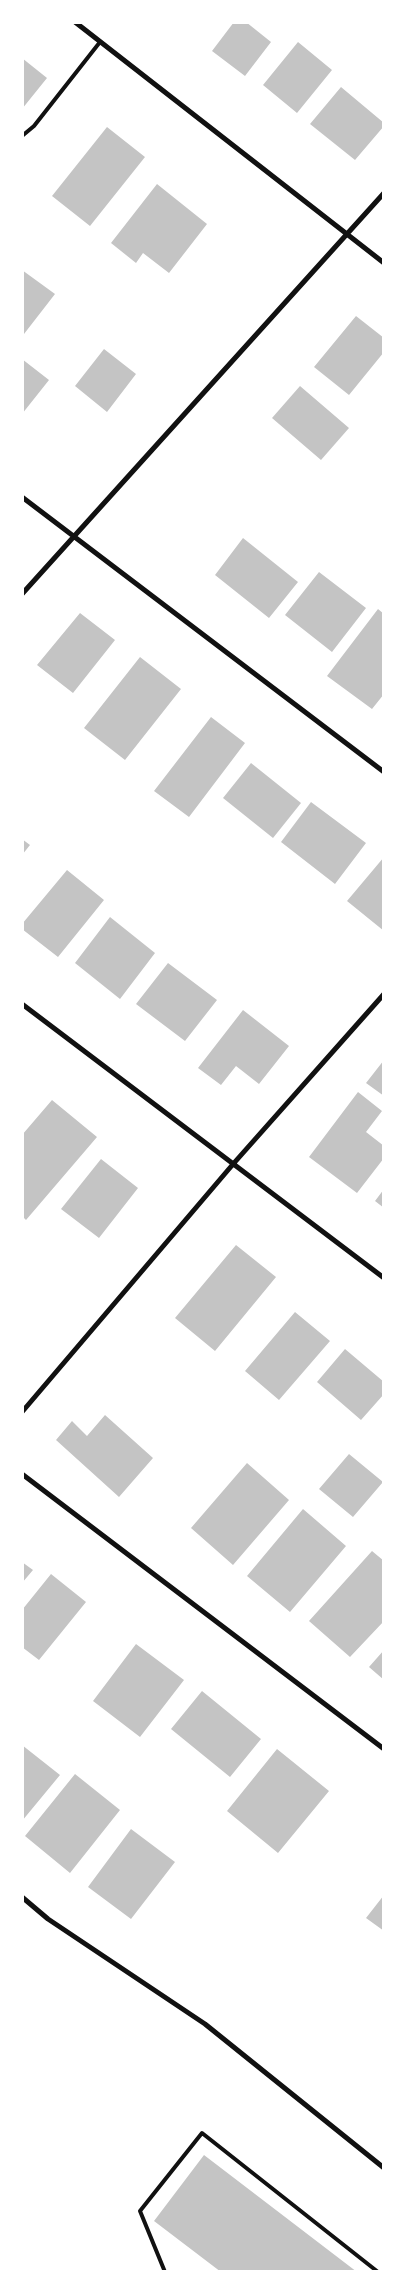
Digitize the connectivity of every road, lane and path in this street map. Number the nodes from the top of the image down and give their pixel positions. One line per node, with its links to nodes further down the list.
1 (75, 22): 2 (street)
2 (100, 42): 3 (lane); 5 (street)
3 (22, 136)
4 (384, 193): 5 (street)
5 (347, 234): 6 (street); 8 (street)
6 (384, 263)
7 (22, 497): 8 (street)
8 (73, 537): 9 (street); 10 (street)
9 (22, 594)
10 (384, 772)
11 (384, 994): 13 (street)
12 (22, 1004): 13 (street)
13 (234, 1163): 14 (street); 15 (street)
14 (384, 1278)
15 (22, 1412)
16 (22, 1474): 17 (street)
17 (384, 1749)
18 (22, 1897): 19 (street)
19 (384, 2168)
20 (165, 2272): 21 (lane)
21 (378, 2272)

